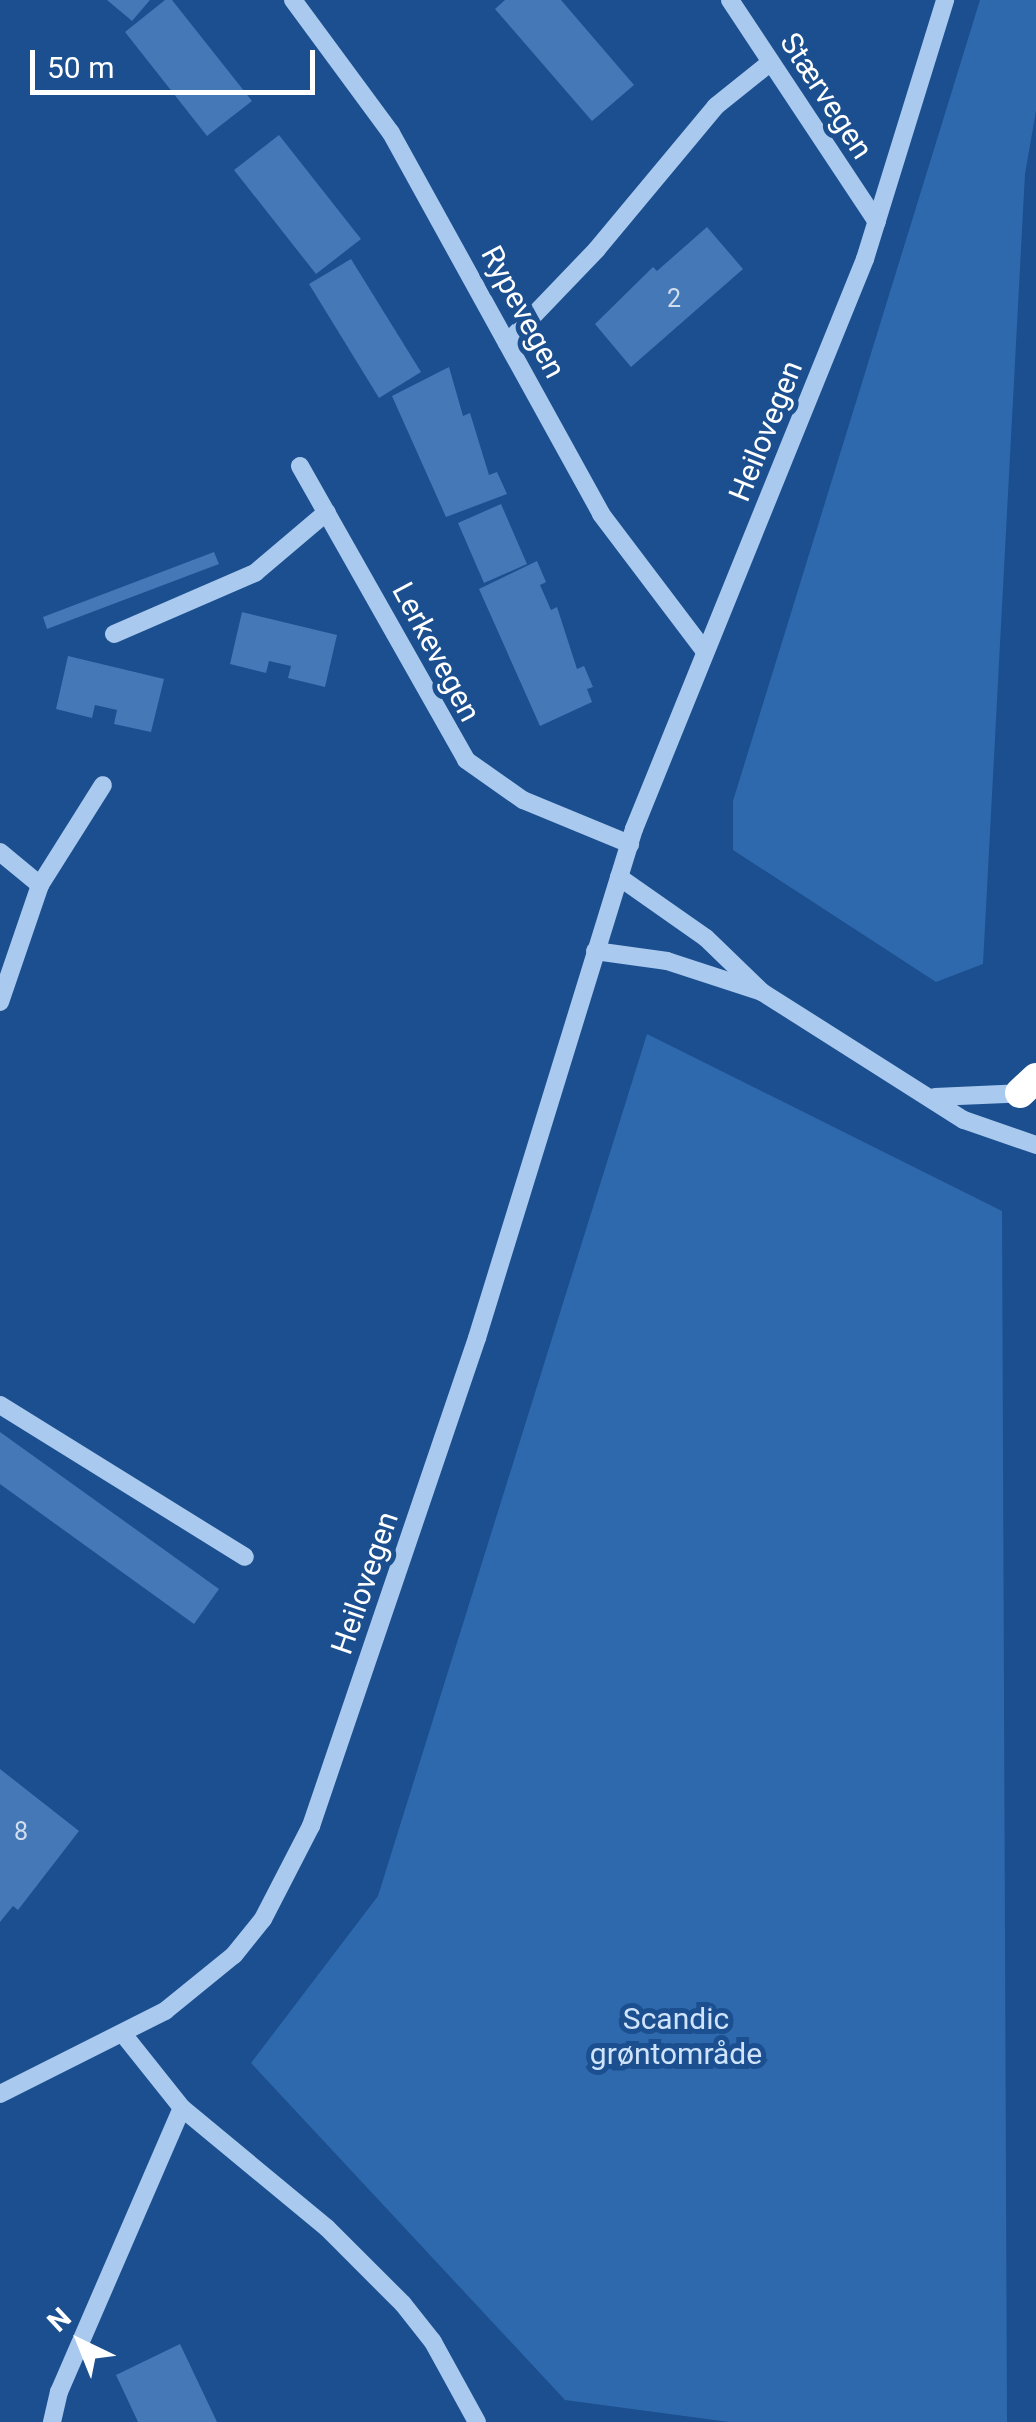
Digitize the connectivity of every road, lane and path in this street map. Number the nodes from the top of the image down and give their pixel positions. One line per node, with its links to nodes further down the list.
1 (293, 0): 6 (street, Rypevegen)
2 (730, 0): 4 (street, Stærvegen)
3 (945, 0): 5 (street, Heilovegen)
4 (771, 62): 5 (street, Stærvegen); 6 (street)
5 (877, 222): 10 (street, Heilovegen)
6 (507, 343): 10 (street, Rypevegen)
7 (300, 466): 8 (street, Lerkevegen)
8 (327, 512): 9 (street); 12 (street, Lerkevegen)
9 (114, 634)
10 (704, 649): 12 (street, Heilovegen)
11 (103, 785): 15 (street)
12 (630, 844): 14 (street, Heilovegen)
13 (0, 852): 15 (street)
14 (619, 877): 16 (street, Heilovegen); 17 (street)
15 (40, 885): 18 (street)
16 (595, 951): 17 (street); 24 (street, Heilovegen)
17 (762, 992): 20 (street)
18 (0, 1002)
19 (1030, 1088): 20 (street)
20 (935, 1097): 21 (street)
21 (1036, 1145)
22 (0, 1405): 23 (street)
23 (245, 1557)
24 (123, 2034): 25 (street, Heilovegen); 26 (street)
25 (0, 2094)
26 (182, 2108): 27 (street); 28 (street)
27 (52, 2422)
28 (477, 2422)

